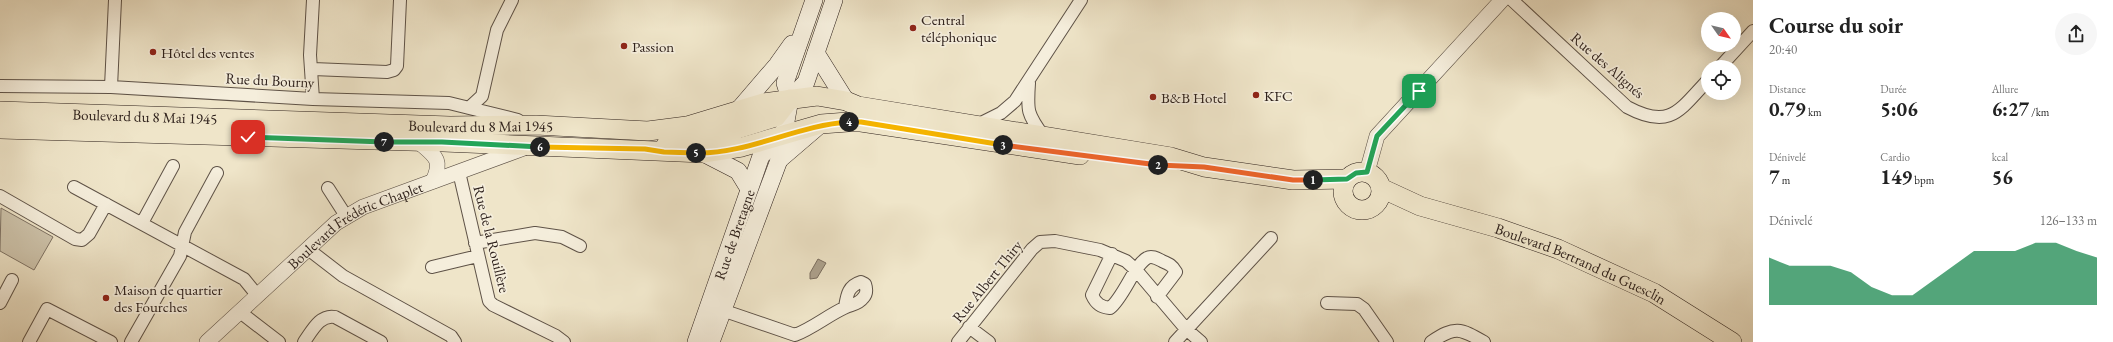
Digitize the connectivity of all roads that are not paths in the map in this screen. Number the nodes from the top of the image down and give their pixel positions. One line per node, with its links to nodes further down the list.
1 (114, 0): 18 (street)
2 (313, 0): 14 (street)
3 (400, 0): 14 (street)
4 (512, 0): 15 (street)
5 (814, 0): 10 (main road, Rue de Bretagne)
6 (834, 0): 12 (main road)
7 (1081, 0): 16 (street)
8 (1502, 0): 42 (street)
9 (1512, 0): 19 (street, Rue des Alignés)
10 (805, 24): 21 (main road, Rue de Bretagne); 24 (main road)
11 (1753, 31): 13 (street)
12 (816, 53): 21 (main road); 22 (main road)
13 (1726, 60)
14 (313, 69): 20 (street)
15 (486, 82): 23 (street); 26 (street)
16 (1029, 82): 30 (street); 33 (street)
17 (0, 86): 18 (street, Rue du Bourny)
18 (111, 87): 20 (street, Rue du Bourny)
19 (1701, 88)
20 (313, 99): 23 (street, Rue du Bourny)
21 (790, 99): 22 (main road); 24 (main road, Boulevard du 8 Mai 1945); 27 (main road); 32 (main road, Rue de Bretagne)
22 (852, 103): 30 (main road); 32 (main road)
23 (469, 108): 26 (street, Rue du Bourny)
24 (740, 108): 27 (main road); 29 (main road, Boulevard du 8 Mai 1945)
25 (0, 111): 29 (main road, Boulevard du 8 Mai 1945)
26 (495, 114): 29 (street, Rue du Bourny)
27 (762, 122): 32 (main road); 36 (main road)
28 (821, 124): 32 (main road); 38 (main road); 40 (main road)
29 (536, 125)
30 (976, 126): 33 (main road)
31 (0, 129): 34 (main road, Boulevard du 8 Mai 1945)
32 (783, 135): 37 (main road, Boulevard du 8 Mai 1945); 38 (main road, Rue de Bretagne); 49 (main road, Rue de Bretagne)
33 (1044, 137): 40 (main road)
34 (420, 142): 35 (main road, Boulevard du 8 Mai 1945); 45 (street)
35 (527, 147): 36 (main road, Boulevard du 8 Mai 1945); 41 (street, Boulevard Frédéric Chaplet)
36 (645, 149): 37 (main road, Boulevard du 8 Mai 1945)
37 (703, 153): 49 (main road)
38 (779, 160): 73 (main road, Rue de Bretagne)
39 (173, 166): 57 (street)
40 (1204, 167): 46 (main road)
41 (459, 172): 45 (street, Boulevard Frédéric Chaplet); 59 (street, Rue de la Rouillère)
42 (1367, 172): 44 (main road); 50 (main road)
43 (217, 173): 60 (street)
44 (1347, 179): 46 (main road); 52 (main road)
45 (433, 180): 56 (street, Boulevard Frédéric Chaplet)
46 (1293, 180): 52 (main road)
47 (74, 187): 53 (street)
48 (328, 188): 56 (street)
49 (749, 188): 87 (main road, Rue de Bretagne)
50 (1382, 188): 54 (main road, Boulevard Bertrand du Guesclin); 55 (main road)
51 (0, 196): 53 (street)
52 (1345, 201): 55 (main road)
53 (106, 204): 57 (street)
54 (1420, 206): 55 (main road, Boulevard Bertrand du Guesclin); 77 (main road, Boulevard Bertrand du Guesclin)
55 (1370, 209)
56 (346, 216): 62 (street, Boulevard Frédéric Chaplet)
57 (142, 224): 60 (street)
58 (1271, 238): 76 (street)
59 (475, 242): 61 (street); 64 (street, Rue de la Rouillère)
60 (182, 244): 68 (street); 80 (street)
61 (580, 246)
62 (308, 249): 68 (street, Boulevard Frédéric Chaplet); 85 (street)
63 (1112, 254): 66 (street, Rue Albert Thiry); 66 (street); 75 (street, Rue Albert Thiry)
64 (478, 256): 65 (street); 86 (street, Rue de la Rouillère)
65 (432, 267)
66 (1136, 270): 69 (street, Rue Albert Thiry); 69 (street)
67 (12, 280): 70 (street)
68 (257, 295): 74 (street, Boulevard Frédéric Chaplet)
69 (1157, 297): 76 (street, Rue Albert Thiry)
70 (0, 303)
71 (1327, 303): 93 (street)
72 (845, 307): 73 (street)
73 (722, 310): 88 (main road, Rue de Bretagne)
74 (240, 312): 81 (street, Boulevard Frédéric Chaplet); 82 (street)
75 (970, 327): 89 (street, Rue Albert Thiry); 90 (street)
76 (1186, 329): 91 (street); 92 (street, Rue Albert Thiry)
77 (1725, 338)
78 (29, 342): 79 (street)
79 (110, 342)
80 (131, 342)
81 (207, 342)
82 (279, 342)
83 (304, 342): 84 (street)
84 (381, 342)
85 (455, 342)
86 (564, 342)
87 (696, 342)
88 (711, 342)
89 (958, 342)
90 (989, 342)
91 (1175, 342)
92 (1201, 342)
93 (1387, 342)
94 (1431, 342): 95 (street)
95 (1484, 342)

